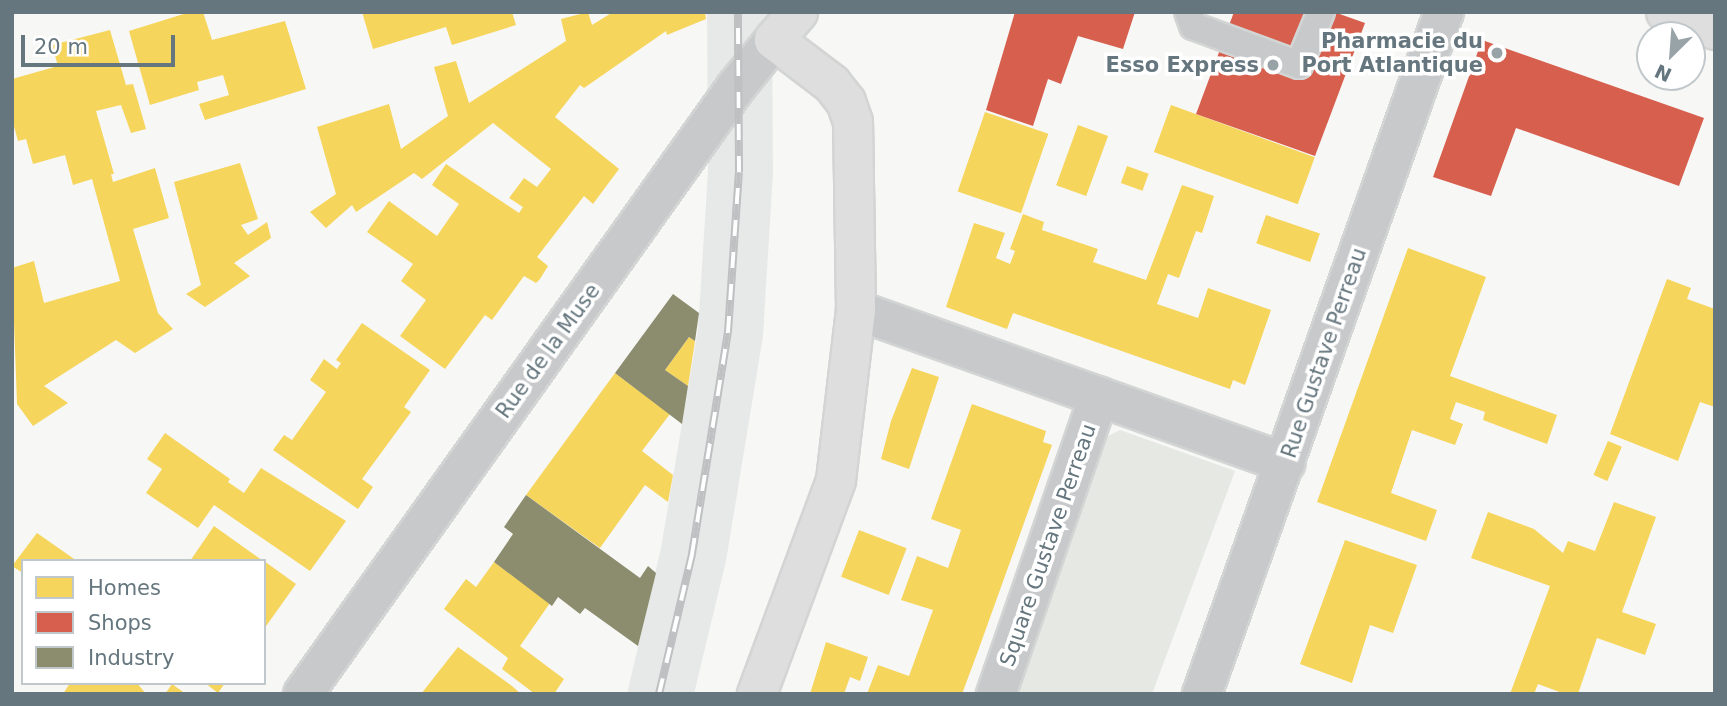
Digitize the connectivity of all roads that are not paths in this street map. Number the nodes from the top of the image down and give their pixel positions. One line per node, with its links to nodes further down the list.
1 (1188, 12): 2 (lane)
2 (1321, 12)
3 (1444, 12): 9 (street, Rue Gustave Perreau)
4 (1666, 12): 6 (street)
5 (786, 26): 7 (street); 10 (street, Rue de la Muse)
6 (1715, 30)
7 (856, 310): 8 (street, Square Gustave Perreau); 11 (street)
8 (1099, 397): 9 (street, Square Gustave Perreau); 12 (street, Square Gustave Perreau)
9 (1286, 463): 13 (street, Rue Gustave Perreau)
10 (303, 694)
11 (757, 694)
12 (996, 694)
13 (1202, 694)

